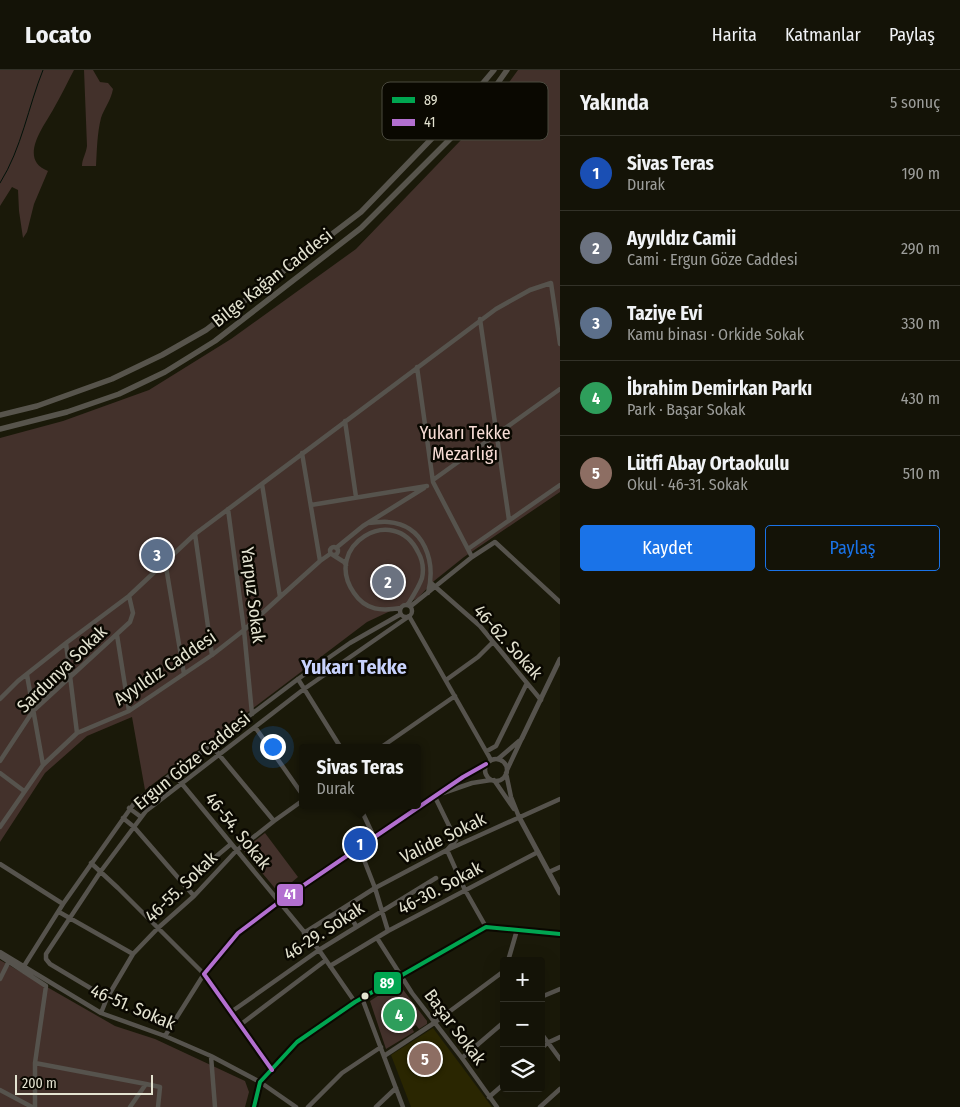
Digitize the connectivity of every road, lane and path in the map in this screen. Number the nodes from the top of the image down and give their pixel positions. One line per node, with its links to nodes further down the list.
1 (494, 70): 3 (main road, Bilge Kağan Caddesi)
2 (507, 70): 4 (main road, Bilge Kağan Caddesi)
3 (484, 82)
4 (499, 82)
5 (430, 140): 11 (main road, Bilge Kağan Caddesi)
6 (449, 140): 13 (main road, Bilge Kağan Caddesi)
7 (480, 319): 8 (street); 9 (street); 14 (street)
8 (560, 344)
9 (417, 367): 12 (street); 16 (street)
10 (560, 389): 14 (street, Ayyıldız Caddesi)
11 (0, 415)
12 (345, 421): 15 (street); 20 (street)
13 (0, 429)
14 (497, 434): 16 (street, Ayyıldız Caddesi); 23 (street)
15 (302, 453): 17 (street); 21 (street)
16 (433, 481): 19 (street, Ayyıldız Caddesi); 26 (street)
17 (262, 484): 22 (street); 37 (street)
18 (560, 485): 23 (street)
19 (427, 486): 20 (street); 24 (street, Ayyıldız Caddesi)
20 (356, 498): 21 (street)
21 (311, 505): 31 (street)
22 (228, 509): 25 (street); 42 (street, Yarpuz Sokak)
23 (509, 520): 26 (street)
24 (367, 524): 27 (street, Ayyıldız Caddesi); 33 (street)
25 (195, 534): 30 (street); 50 (street)
26 (468, 548): 29 (street)
27 (334, 553): 28 (street); 31 (street, Ayyıldız Caddesi); 32 (street)
28 (348, 555): 32 (street); 39 (street)
29 (472, 557): 34 (street); 38 (street)
30 (165, 561): 36 (street); 52 (street)
31 (320, 562): 37 (street, Ayyıldız Caddesi)
32 (346, 566): 40 (street)
33 (431, 583): 34 (street, 46-62. Sokak); 35 (street)
34 (435, 587): 35 (street); 45 (street, 46-62. Sokak)
35 (428, 593): 39 (street)
36 (129, 596): 43 (street, Sardunya Sokak); 46 (street)
37 (280, 597): 42 (street, Ayyıldız Caddesi)
38 (560, 602)
39 (409, 606): 40 (street); 41 (street)
40 (401, 611): 41 (street); 44 (street, Ergun Göze Caddesi)
41 (408, 617): 48 (street, Ergun Göze Caddesi); 56 (street)
42 (244, 630): 50 (street, Ayyıldız Caddesi); 64 (street, Yarpuz Sokak)
43 (117, 635): 54 (street, Sardunya Sokak); 63 (street)
44 (360, 638): 47 (street, Ergun Göze Caddesi); 48 (street)
45 (492, 642): 56 (street); 57 (street, 46-62. Sokak)
46 (66, 643): 53 (street); 54 (street)
47 (350, 643): 49 (street); 55 (street, Ergun Göze Caddesi)
48 (365, 646): 49 (street, Ergun Göze Caddesi)
49 (356, 652): 58 (street, Ergun Göze Caddesi)
50 (212, 655): 52 (street, Ayyıldız Caddesi)
51 (560, 659): 61 (street)
52 (184, 674): 63 (street, Ayyıldız Caddesi)
53 (26, 675): 60 (street); 62 (street)
54 (69, 676): 62 (street, Sardunya Sokak); 66 (street)
55 (298, 680): 58 (street); 64 (street, Ergun Göze Caddesi)
56 (446, 680): 59 (street)
57 (526, 683): 61 (street, 46-62. Sokak); 71 (street)
58 (304, 689): 65 (street, Ergun Göze Caddesi); 68 (street)
59 (455, 696): 69 (street); 71 (street)
60 (0, 699)
61 (541, 700): 67 (street)
62 (33, 711): 75 (street, Sardunya Sokak); 77 (street)
63 (129, 711): 66 (street, Ayyıldız Caddesi)
64 (252, 714): 70 (street, Ergun Göze Caddesi)
65 (255, 727): 72 (street, Ergun Göze Caddesi); 84 (street)
66 (77, 733): 77 (street, Ayyıldız Caddesi)
67 (522, 738): 73 (street); 78 (street)
68 (338, 744)
69 (386, 744)
70 (210, 745): 72 (street); 80 (street, Ergun Göze Caddesi)
71 (486, 751): 74 (street)
72 (220, 755): 82 (street, Ergun Göze Caddesi); 95 (street)
73 (498, 759): 74 (street); 78 (street)
74 (492, 760): 76 (street)
75 (0, 761)
76 (486, 764): 81 (street); 85 (street)
77 (43, 765): 83 (street, Ayyıldız Caddesi)
78 (506, 772): 81 (street); 93 (street)
79 (0, 773): 83 (street)
80 (173, 773): 82 (street, 46-54. Sokak); 89 (street, Ergun Göze Caddesi)
81 (493, 780): 85 (street); 93 (street)
82 (182, 784): 92 (street, Ergun Göze Caddesi); 99 (street, 46-54. Sokak)
83 (24, 790): 96 (street, Ayyıldız Caddesi)
84 (299, 790)
85 (435, 797): 88 (street); 101 (street)
86 (560, 799): 93 (street, Valide Sokak)
87 (299, 803): 95 (street, 46-55. Sokak)
88 (421, 806)
89 (129, 808): 92 (street); 94 (street, Ergun Göze Caddesi)
90 (362, 809): 98 (street)
91 (417, 809): 98 (street)
92 (141, 817): 97 (street, Ergun Göze Caddesi)
93 (519, 817): 101 (street, Valide Sokak); 103 (street)
94 (123, 818): 97 (street); 104 (street, Ergun Göze Caddesi)
95 (274, 821): 102 (street, 46-55. Sokak)
96 (0, 826)
97 (134, 827): 107 (street, Ergun Göze Caddesi); 110 (street)
98 (374, 837): 100 (street)
99 (231, 844): 102 (street, 46-54. Sokak); 110 (street)
100 (358, 847): 111 (street); 115 (street)
101 (447, 850): 111 (street, Valide Sokak); 112 (street)
102 (236, 851): 114 (street, 46-55. Sokak); 115 (street, 46-54. Sokak)
103 (538, 852): 108 (street); 112 (street, 46-30. Sokak)
104 (92, 863): 107 (street); 116 (street, Ergun Göze Caddesi)
105 (0, 864): 116 (street)
106 (560, 867): 108 (street)
107 (101, 871): 120 (street, Ergun Göze Caddesi); 123 (street)
108 (549, 872): 113 (street)
109 (436, 878): 118 (street, 46-29. Sokak)
110 (184, 884): 114 (street)
111 (375, 888): 117 (street, Valide Sokak); 118 (street)
112 (465, 890): 122 (street); 125 (street, 46-30. Sokak)
113 (560, 894)
114 (194, 896): 123 (street, 46-55. Sokak)
115 (279, 902): 126 (street, 46-54. Sokak); 138 (street)
116 (63, 904): 119 (street, Ergun Göze Caddesi)
117 (345, 907): 121 (street); 126 (street, Valide Sokak)
118 (381, 910): 121 (street, 46-29. Sokak); 125 (street)
119 (58, 912): 120 (street); 136 (street, Ergun Göze Caddesi)
120 (70, 918): 131 (street); 144 (street, Ergun Göze Caddesi)
121 (356, 926): 129 (street, 46-29. Sokak)
122 (486, 927): 124 (street); 140 (street)
123 (158, 928): 131 (street, 46-55. Sokak); 138 (street)
124 (517, 930): 127 (street); 133 (street)
125 (388, 931): 128 (street, 46-30. Sokak)
126 (304, 933): 129 (street, 46-54. Sokak)
127 (560, 934)
128 (377, 938): 137 (street, 46-30. Sokak); 140 (street, Başar Sokak)
129 (318, 950): 134 (street, 46-54. Sokak); 147 (street, 46-29. Sokak)
130 (0, 952): 136 (street, 46-51. Sokak)
131 (133, 954): 144 (street, 46-55. Sokak)
132 (0, 956): 135 (street)
133 (509, 957)
134 (326, 960): 137 (street, 46-54. Sokak); 150 (street, 46-29. Sokak)
135 (9, 962): 141 (street); 162 (street)
136 (24, 966): 148 (street, 46-51. Sokak)
137 (330, 966): 146 (street, 46-54. Sokak)
138 (204, 974): 147 (street); 152 (street)
139 (500, 974): 149 (street)
140 (400, 976): 145 (street); 149 (street, Başar Sokak)
141 (0, 979)
142 (560, 989): 143 (street)
143 (545, 995)
144 (107, 998): 148 (street, 46-55. Sokak)
145 (362, 998): 146 (street); 156 (street)
146 (355, 1002): 163 (street)
147 (231, 1012): 150 (street)
148 (101, 1013): 152 (street, 46-51. Sokak)
149 (434, 1023): 159 (street); 160 (street, Başar Sokak)
150 (240, 1025): 163 (street)
151 (500, 1025): 160 (street)
152 (165, 1036): 158 (street, 46-51. Sokak)
153 (560, 1037): 155 (street)
154 (545, 1040): 155 (street)
155 (547, 1043): 157 (street); 161 (street)
156 (380, 1047): 159 (street); 177 (street)
157 (543, 1047)
158 (211, 1056): 164 (street, 46-51. Sokak); 174 (street)
159 (384, 1056): 167 (street)
160 (462, 1058): 170 (street, Başar Sokak)
161 (560, 1059)
162 (35, 1062): 165 (street); 171 (street)
163 (272, 1070): 164 (street)
164 (260, 1082): 175 (street); 176 (street, 46-51. Sokak)
165 (146, 1084): 172 (street); 173 (street)
166 (500, 1087): 170 (street)
167 (396, 1088): 178 (street); 179 (street)
168 (560, 1089): 181 (street)
169 (0, 1090): 171 (street)
170 (489, 1097): 180 (street, Başar Sokak)
171 (34, 1107)
172 (130, 1107)
173 (158, 1107)
174 (215, 1107)
175 (254, 1107)
176 (296, 1107)
177 (308, 1107)
178 (376, 1107)
179 (403, 1107)
180 (497, 1107)
181 (540, 1107)

